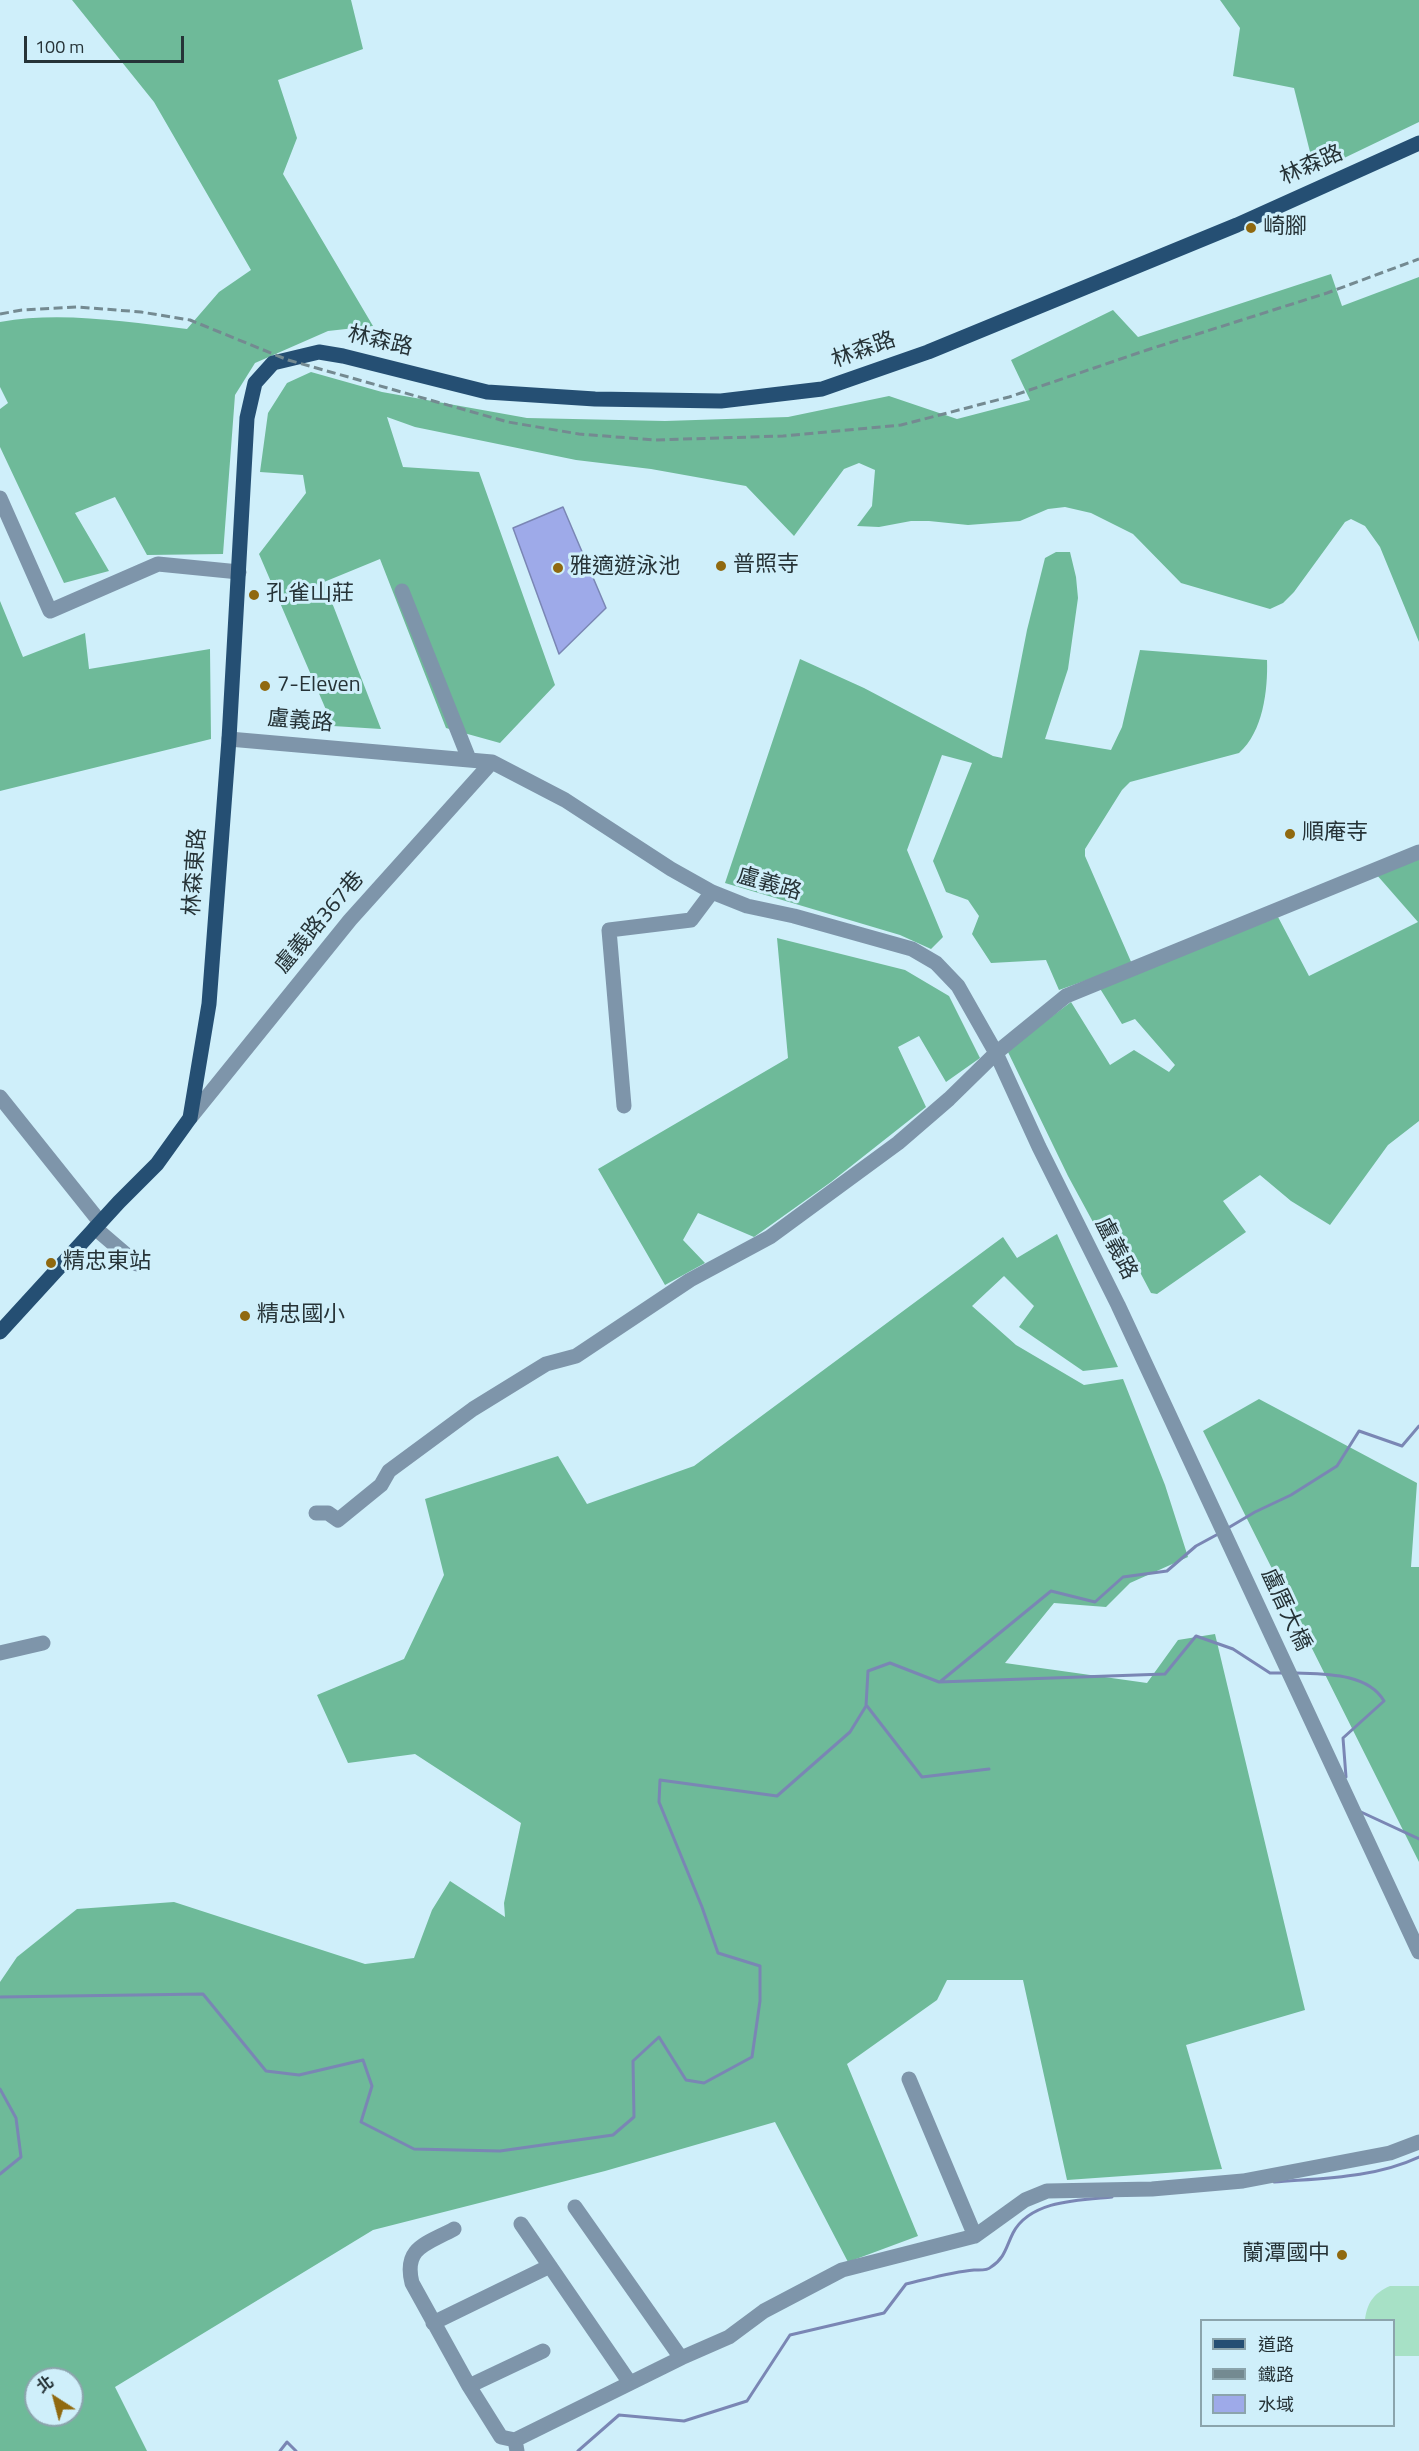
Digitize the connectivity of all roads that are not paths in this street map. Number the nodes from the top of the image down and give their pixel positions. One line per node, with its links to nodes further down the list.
1 (1419, 143): 2 (main road, 林森路)
2 (288, 360): 4 (main road, 林森東路)
3 (0, 498): 4 (street)
4 (238, 572): 6 (main road, 林森東路)
5 (402, 591): 7 (street)
6 (229, 739): 7 (street, 盧義路); 14 (main road, 林森東路)
7 (469, 759): 8 (street, 盧義路)
8 (492, 762): 10 (street, 盧義路); 14 (street, 盧義路367巷)
9 (1419, 852): 11 (street)
10 (712, 892): 11 (street, 盧義路); 13 (street)
11 (996, 1053): 17 (street, 盧義路); 19 (street)
12 (0, 1097): 15 (street)
13 (624, 1106)
14 (190, 1118): 15 (main road, 林森東路)
15 (98, 1225): 16 (street); 18 (main road, 林森東路)
16 (137, 1264)
17 (1118, 1305): 22 (street, 盧厝大橋)
18 (0, 1332)
19 (316, 1513)
20 (43, 1643): 21 (street)
21 (0, 1653)
22 (1419, 1952)
23 (909, 2079): 28 (street)
24 (1419, 2142): 28 (street)
25 (575, 2207): 32 (street)
26 (521, 2224): 29 (street)
27 (454, 2229): 30 (street)
28 (975, 2236): 32 (street)
29 (550, 2266): 30 (street); 33 (street)
30 (433, 2323): 34 (street)
31 (543, 2351): 34 (street)
32 (681, 2358): 33 (street)
33 (630, 2383): 35 (street)
34 (469, 2386): 35 (street)
35 (516, 2446)

